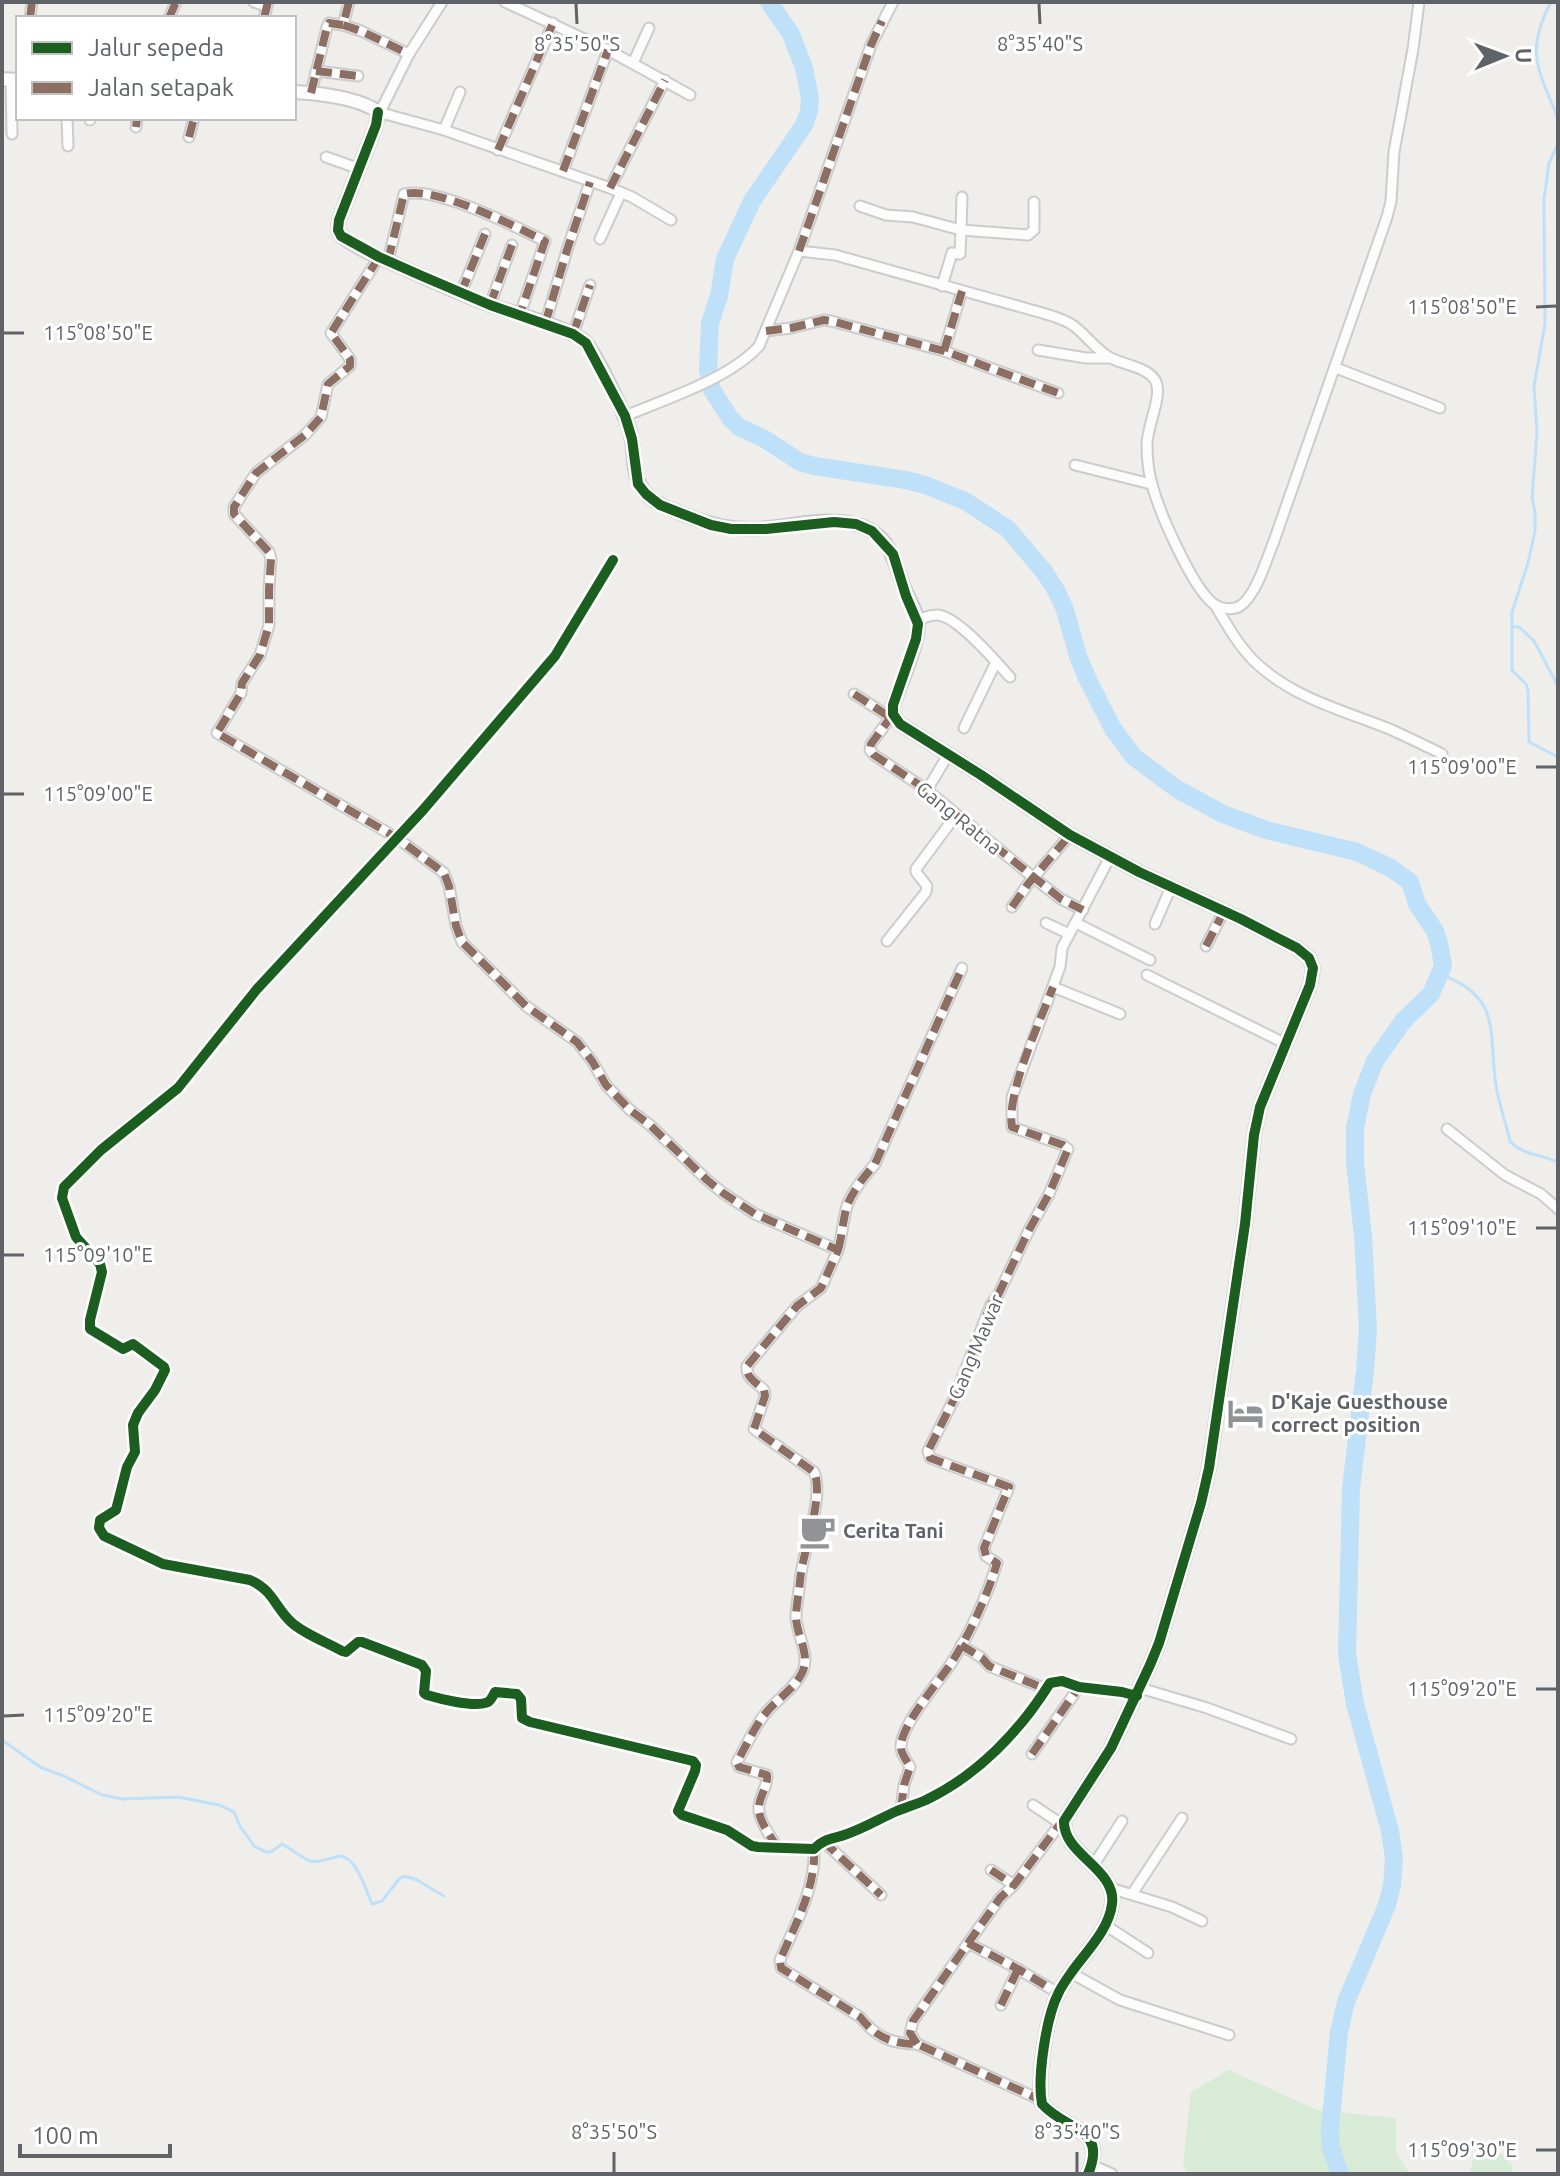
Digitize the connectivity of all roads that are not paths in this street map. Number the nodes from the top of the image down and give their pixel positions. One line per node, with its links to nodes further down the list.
1 (254, 2): 7 (street)
2 (349, 2): 9 (street)
3 (442, 2): 12 (street)
4 (505, 2): 8 (street)
5 (893, 2): 44 (street)
6 (1419, 2): 58 (street)
7 (267, 4)
8 (553, 23): 11 (street); 29 (street)
9 (343, 25): 12 (street); 14 (street)
10 (649, 28): 13 (street)
11 (608, 50): 13 (street); 32 (street)
12 (409, 54): 22 (street)
13 (633, 63): 17 (street)
14 (316, 71): 15 (street); 20 (street)
15 (358, 76)
16 (10, 79): 26 (street)
17 (665, 80): 21 (street); 34 (street)
18 (296, 92): 20 (street)
19 (460, 92): 25 (street)
20 (311, 93): 22 (street)
21 (690, 95)
22 (379, 112): 25 (street); 31 (street)
23 (67, 120): 28 (street)
24 (193, 120): 27 (street)
25 (444, 130): 29 (street)
26 (12, 134)
27 (189, 137)
28 (68, 146)
29 (498, 150): 32 (street)
30 (326, 157): 31 (street)
31 (357, 168): 45 (street)
32 (563, 171): 33 (street)
33 (590, 182): 34 (street); 52 (street)
34 (610, 188): 35 (street)
35 (621, 193): 39 (street); 42 (street)
36 (962, 197): 40 (street)
37 (1034, 202): 40 (street)
38 (860, 206): 40 (street)
39 (671, 220)
40 (961, 230): 47 (street)
41 (485, 234): 49 (street)
42 (600, 239)
43 (512, 245): 50 (street)
44 (799, 251): 47 (street); 53 (street)
45 (383, 259): 49 (street); 51 (street); 77 (street)
46 (590, 285): 54 (street)
47 (942, 286): 48 (street)
48 (962, 291): 56 (street); 57 (street)
49 (461, 293): 50 (street)
50 (490, 305): 51 (street)
51 (520, 314): 52 (street)
52 (545, 324): 54 (street)
53 (766, 331): 56 (street); 61 (street)
54 (573, 334): 61 (street)
55 (1038, 350): 57 (street)
56 (944, 351): 59 (street)
57 (1109, 358): 63 (street)
58 (1336, 368): 60 (street); 65 (street)
59 (1058, 393)
60 (1440, 408)
61 (625, 416): 66 (street)
62 (1075, 465): 63 (street)
63 (1151, 484): 65 (street)
64 (613, 560): 77 (street)
65 (1215, 605): 72 (street)
66 (917, 620): 67 (street); 70 (street)
67 (996, 662): 68 (street); 71 (street)
68 (1010, 677)
69 (854, 694): 70 (street)
70 (892, 716): 73 (street); 74 (street, Gang Ratna)
71 (964, 728)
72 (1442, 754)
73 (948, 755): 74 (street); 76 (street)
74 (927, 790): 75 (street, Gang Ratna)
75 (956, 815): 79 (street, Gang Ratna); 88 (street)
76 (1070, 835): 78 (street); 79 (street)
77 (397, 838): 98 (street); 111 (street)
78 (1110, 857): 80 (street); 82 (street, Gang Mawar)
79 (1034, 878): 81 (street); 82 (street, Gang Ratna)
80 (1171, 887): 83 (street); 86 (street)
81 (1012, 907)
82 (1083, 910): 85 (street, Gang Mawar)
83 (1224, 911): 89 (street); 95 (street)
84 (1046, 923): 87 (street)
85 (1076, 923): 87 (street, Gang Mawar); 90 (street)
86 (1155, 924)
87 (1069, 934): 93 (street, Gang Mawar)
88 (887, 941)
89 (1206, 946)
90 (1150, 960)
91 (962, 968): 98 (street)
92 (1147, 975): 95 (street)
93 (1053, 987): 94 (street); 99 (street, Gang Mawar)
94 (1120, 1014)
95 (1286, 1044): 102 (street)
96 (1447, 1129): 97 (street)
97 (1558, 1209)
98 (838, 1250): 111 (street)
99 (961, 1645): 101 (street); 106 (street, Gang Mawar)
100 (1079, 1687): 101 (street); 102 (street); 104 (street)
101 (1046, 1689): 106 (street)
102 (1138, 1692): 103 (street); 109 (street)
103 (1291, 1739)
104 (1032, 1754)
105 (1033, 1805): 109 (street)
106 (901, 1809): 110 (street)
107 (1182, 1818): 117 (street)
108 (1122, 1821): 113 (street)
109 (1062, 1825): 113 (street); 115 (street)
110 (823, 1841): 112 (street); 118 (street)
111 (778, 1848): 112 (street)
112 (814, 1849): 128 (street)
113 (1093, 1866): 116 (street)
114 (991, 1870): 115 (street)
115 (1014, 1885): 121 (street)
116 (1110, 1888): 117 (street); 120 (street)
117 (1132, 1894): 119 (street)
118 (881, 1895)
119 (1202, 1921)
120 (1105, 1925): 122 (street); 124 (street)
121 (968, 1943): 123 (street); 128 (street)
122 (1148, 1953)
123 (1018, 1969): 125 (street); 126 (street)
124 (1071, 1973): 125 (street); 127 (street)
125 (1058, 1993): 129 (street)
126 (1001, 2005)
127 (1229, 2035)
128 (917, 2044): 129 (street)
129 (1041, 2100): 130 (street)
130 (1090, 2170): 131 (street)
131 (1112, 2174)

